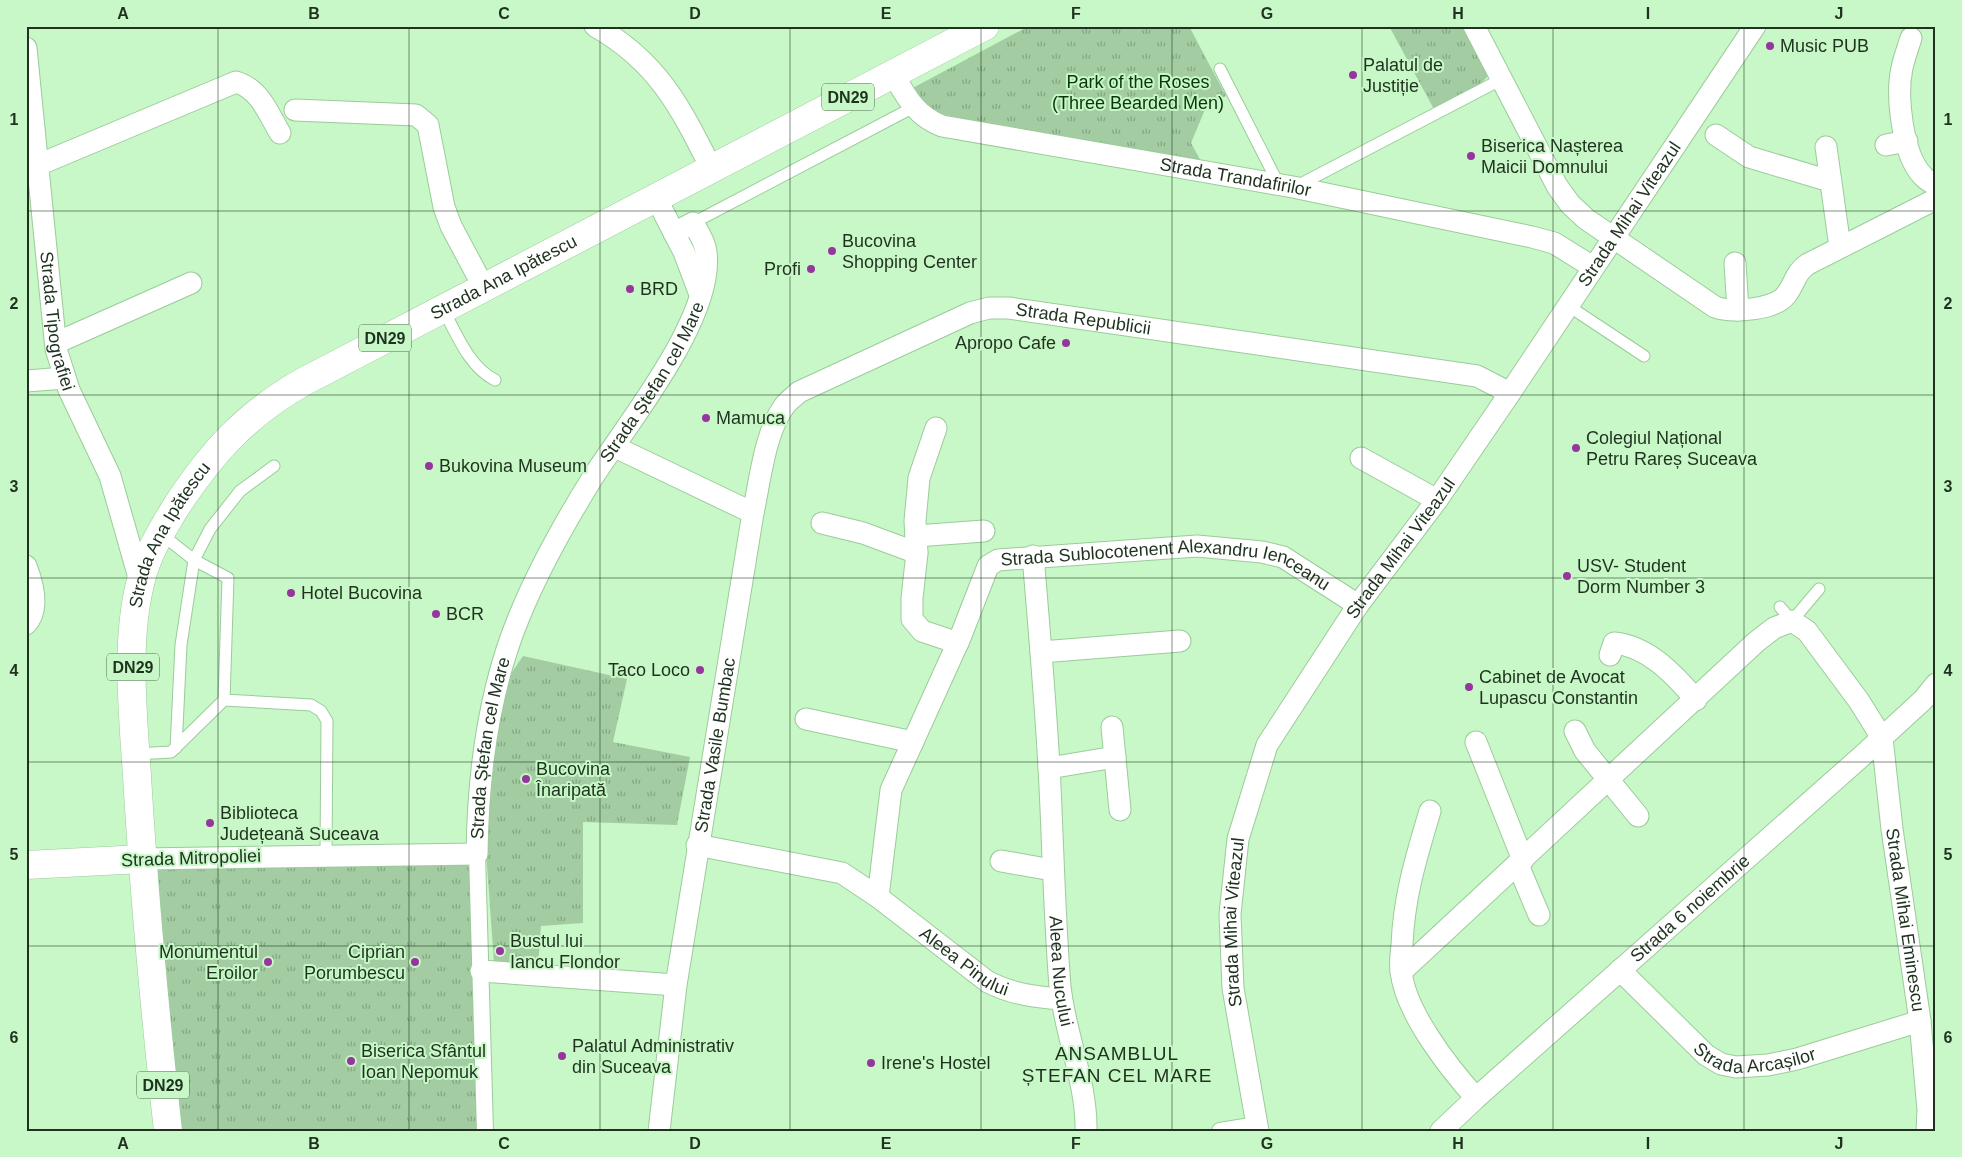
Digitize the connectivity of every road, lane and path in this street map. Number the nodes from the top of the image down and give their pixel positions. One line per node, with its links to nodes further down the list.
1 (595, 26): 16 (street)
2 (985, 26): 8 (main road, DN29)
3 (1474, 26): 9 (street)
4 (1755, 26): 25 (street, Strada Mihai Viteazul)
5 (1911, 38): 18 (street)
6 (26, 48): 15 (street, Strada Tipografiei)
7 (1220, 69): 19 (lane)
8 (893, 74): 10 (street, Strada Trandafirilor); 16 (main road, DN29)
9 (1502, 79): 19 (lane); 25 (street)
10 (914, 107): 19 (street, Strada Trandafirilor); 23 (lane)
11 (295, 110): 30 (street)
12 (280, 133): 15 (street)
13 (1716, 135): 17 (street)
14 (1826, 147): 17 (street)
15 (38, 164): 21 (street, Strada Tipografiei)
16 (711, 168): 20 (main road, DN29)
17 (1830, 178): 26 (street)
18 (1936, 185)
19 (1286, 186): 28 (street, Strada Trandafirilor)
20 (655, 196): 24 (street, Strada Ștefan cel Mare); 30 (main road, Strada Ana Ipătescu / DN29)
21 (34, 198): 35 (street, Strada Tipografiei)
22 (1936, 199): 26 (street)
23 (693, 223): 24 (street); 31 (street)
24 (674, 233): 31 (street, Strada Ștefan cel Mare)
25 (1612, 238): 28 (street, Strada Mihai Viteazul); 34 (street)
26 (1840, 247): 34 (street)
27 (1735, 263): 34 (street)
28 (1593, 267): 32 (street, Strada Mihai Viteazul)
29 (191, 283): 35 (street)
30 (483, 286): 33 (main road, Strada Ana Ipătescu / DN29)
31 (700, 295): 42 (street, Strada Ștefan cel Mare)
32 (1567, 305): 36 (lane); 40 (street, Strada Mihai Viteazul)
33 (442, 308): 38 (lane); 49 (main road, Strada Ana Ipătescu / DN29)
34 (1738, 310)
35 (56, 343): 37 (street, Strada Tipografiei)
36 (1644, 356)
37 (65, 378): 39 (street); 54 (street, Strada Tipografiei)
38 (495, 380)
39 (26, 381)
40 (1510, 393): 45 (street, Strada Mihai Viteazul); 46 (street, Strada Republicii)
41 (936, 428): 50 (street)
42 (615, 447): 46 (street); 81 (street, Strada Ștefan cel Mare)
43 (1361, 458): 45 (street)
44 (274, 466): 52 (lane)
45 (1437, 500): 56 (street, Strada Mihai Viteazul)
46 (753, 513): 80 (street, Strada Vasile Bumbac)
47 (822, 523): 50 (street)
48 (984, 532): 50 (street)
49 (160, 533): 52 (lane); 54 (main road, Strada Ana Ipătescu / DN29)
50 (917, 544): 60 (street)
51 (1033, 556): 56 (street, Strada Sublocotenent Alexandru Ienceanu); 60 (street, Strada Sublocotenent Alexandru Ienceanu); 61 (street, Aleea Nucului)
52 (194, 560): 64 (lane); 72 (lane)
53 (26, 566): 58 (street)
54 (140, 581): 73 (main road, Strada Ana Ipătescu / DN29)
55 (1819, 589): 57 (lane)
56 (1358, 605): 98 (street, Strada Mihai Viteazul)
57 (1786, 614): 65 (street); 69 (street)
58 (26, 624)
59 (1180, 641): 61 (street)
60 (958, 643): 70 (street, Strada Sublocotenent Alexandru Ienceanu)
61 (1041, 652): 75 (street, Aleea Nucului)
62 (1610, 655): 65 (street)
63 (1936, 684): 69 (street, Strada 6 noiembrie)
64 (224, 700): 72 (lane); 82 (lane)
65 (1696, 700): 76 (street)
66 (806, 719): 70 (street)
67 (1112, 727): 74 (street)
68 (1574, 731): 76 (street)
69 (1882, 738): 90 (street, Strada 6 noiembrie); 95 (street, Strada Mihai Eminescu)
70 (913, 742): 88 (street, Strada Sublocotenent Alexandru Ienceanu)
71 (1476, 742): 85 (street)
72 (176, 748): 73 (lane)
73 (136, 754): 83 (main road, Strada Ana Ipătescu / DN29)
74 (1115, 756): 75 (street); 77 (street)
75 (1049, 768): 87 (street, Aleea Nucului)
76 (1608, 777): 79 (street); 85 (street)
77 (1120, 810)
78 (1430, 811): 92 (street)
79 (1638, 816)
80 (697, 844): 88 (street, Aleea Pinului); 93 (street, Strada Vasile Bumbac)
81 (477, 854): 82 (street, Strada Mitropoliei); 91 (street, Strada Ștefan cel Mare)
82 (326, 855): 83 (street, Strada Mitropoliei)
83 (142, 859): 86 (main road, Strada Mitropoliei); 100 (main road, Strada Ana Ipătescu / DN29)
84 (1001, 861): 87 (street)
85 (1520, 863): 89 (street); 92 (street)
86 (26, 865)
87 (1052, 870): 94 (street, Aleea Nucului)
88 (878, 897): 94 (street, Aleea Pinului)
89 (1539, 915)
90 (1620, 970): 95 (street, Strada Arcașilor); 96 (street, Strada 6 noiembrie)
91 (481, 972): 93 (street); 101 (street, Strada Ștefan cel Mare)
92 (1400, 972): 96 (street)
93 (676, 985): 102 (street, Strada Vasile Bumbac)
94 (1062, 999): 103 (street, Aleea Nucului)
95 (1920, 1021): 97 (street, Strada Mihai Eminescu)
96 (1476, 1098): 99 (street, Strada 6 noiembrie)
97 (1930, 1116)
98 (1258, 1128): 104 (street)
99 (1444, 1129)
100 (168, 1131)
101 (485, 1131)
102 (659, 1131)
103 (1086, 1131)
104 (1220, 1131)

